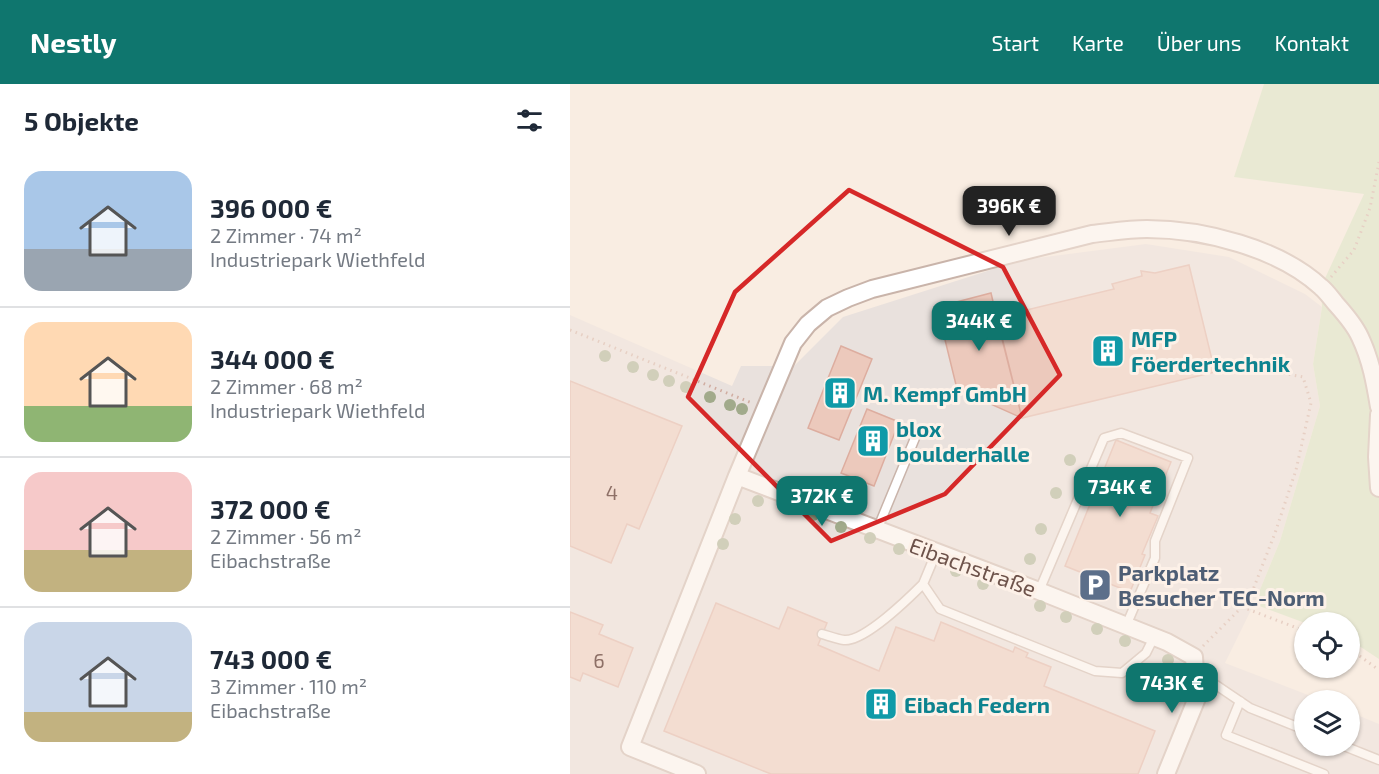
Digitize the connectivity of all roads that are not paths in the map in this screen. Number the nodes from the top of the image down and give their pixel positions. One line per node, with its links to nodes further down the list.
1 (1379, 407): 4 (street)
2 (1379, 415): 5 (street)
3 (915, 438): 6 (lane)
4 (737, 476): 6 (street, Eibachstraße); 18 (street)
5 (1379, 488)
6 (877, 530): 7 (street, Eibachstraße)
7 (936, 553): 8 (lane); 9 (street, Eibachstraße)
8 (923, 584): 11 (lane); 12 (lane)
9 (1039, 591): 10 (street, Eibachstraße); 10 (lane)
10 (1126, 626): 12 (street, Eibachstraße)
11 (822, 634)
12 (1154, 637): 13 (street, Eibachstraße)
13 (1196, 677): 14 (lane); 19 (street)
14 (1240, 701): 15 (lane); 20 (lane)
15 (1294, 726)
16 (1360, 752): 17 (lane)
17 (1379, 760)
18 (697, 774)
19 (1166, 774)
20 (1324, 774)

